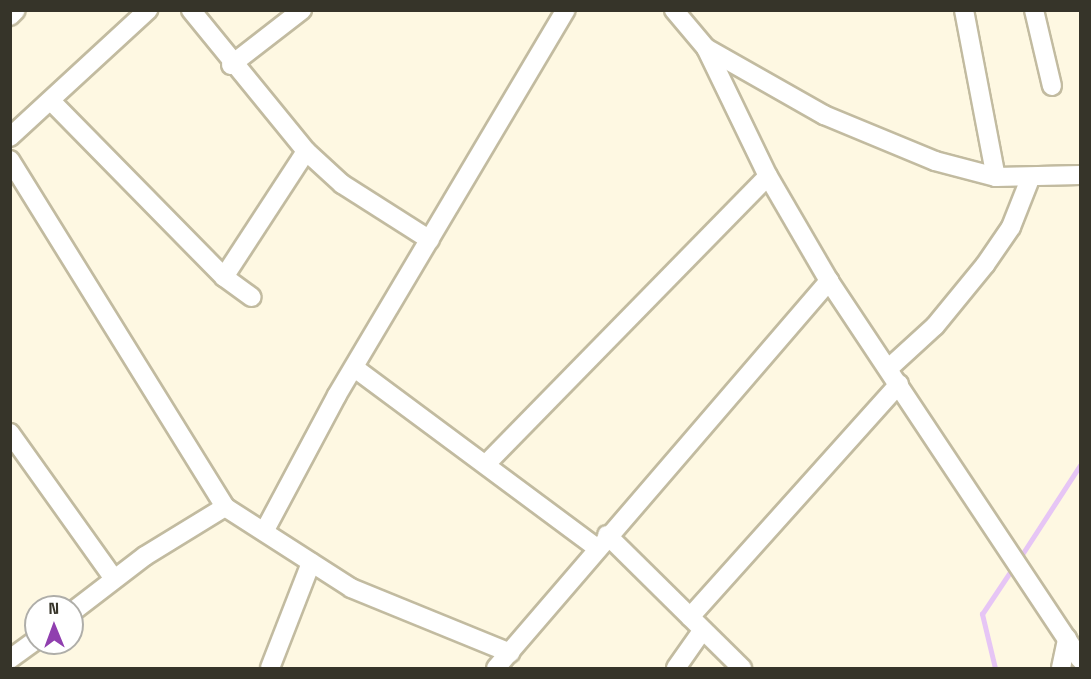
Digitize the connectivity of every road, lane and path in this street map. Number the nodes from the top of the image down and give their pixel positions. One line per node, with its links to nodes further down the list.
1 (16, 10): 9 (street)
2 (148, 10): 13 (street)
3 (190, 10): 11 (street)
4 (302, 10): 11 (street)
5 (566, 10): 21 (street)
6 (674, 10): 10 (street)
7 (964, 10): 19 (street)
8 (1034, 10): 12 (street)
9 (10, 16)
10 (706, 48): 18 (street); 19 (street)
11 (231, 65): 15 (street)
12 (1052, 86)
13 (53, 103): 14 (street); 22 (street)
14 (10, 137)
15 (306, 151): 21 (street); 22 (street)
16 (10, 160): 30 (street)
17 (1080, 175): 20 (street)
18 (768, 176): 23 (street); 29 (street)
19 (996, 177): 20 (street)
20 (1030, 180): 25 (street)
21 (430, 240): 26 (street)
22 (224, 277): 24 (street)
23 (829, 281): 25 (street); 32 (street)
24 (252, 297)
25 (889, 368): 27 (street)
26 (356, 369): 29 (street); 31 (street)
27 (899, 384): 36 (street); 38 (street)
28 (10, 433): 34 (street)
29 (488, 462): 32 (street)
30 (225, 507): 31 (street); 34 (street)
31 (265, 530): 33 (street)
32 (602, 541): 36 (street); 40 (street)
33 (311, 563): 40 (street); 43 (street)
34 (114, 579): 35 (street)
35 (84, 603)
36 (690, 617): 37 (street)
37 (702, 631): 45 (street); 46 (street)
38 (1067, 639): 42 (street); 47 (street)
39 (24, 649): 41 (street)
40 (510, 653): 44 (street)
41 (10, 659)
42 (1080, 659)
43 (270, 669)
44 (496, 669)
45 (676, 669)
46 (742, 669)
47 (1060, 669)

